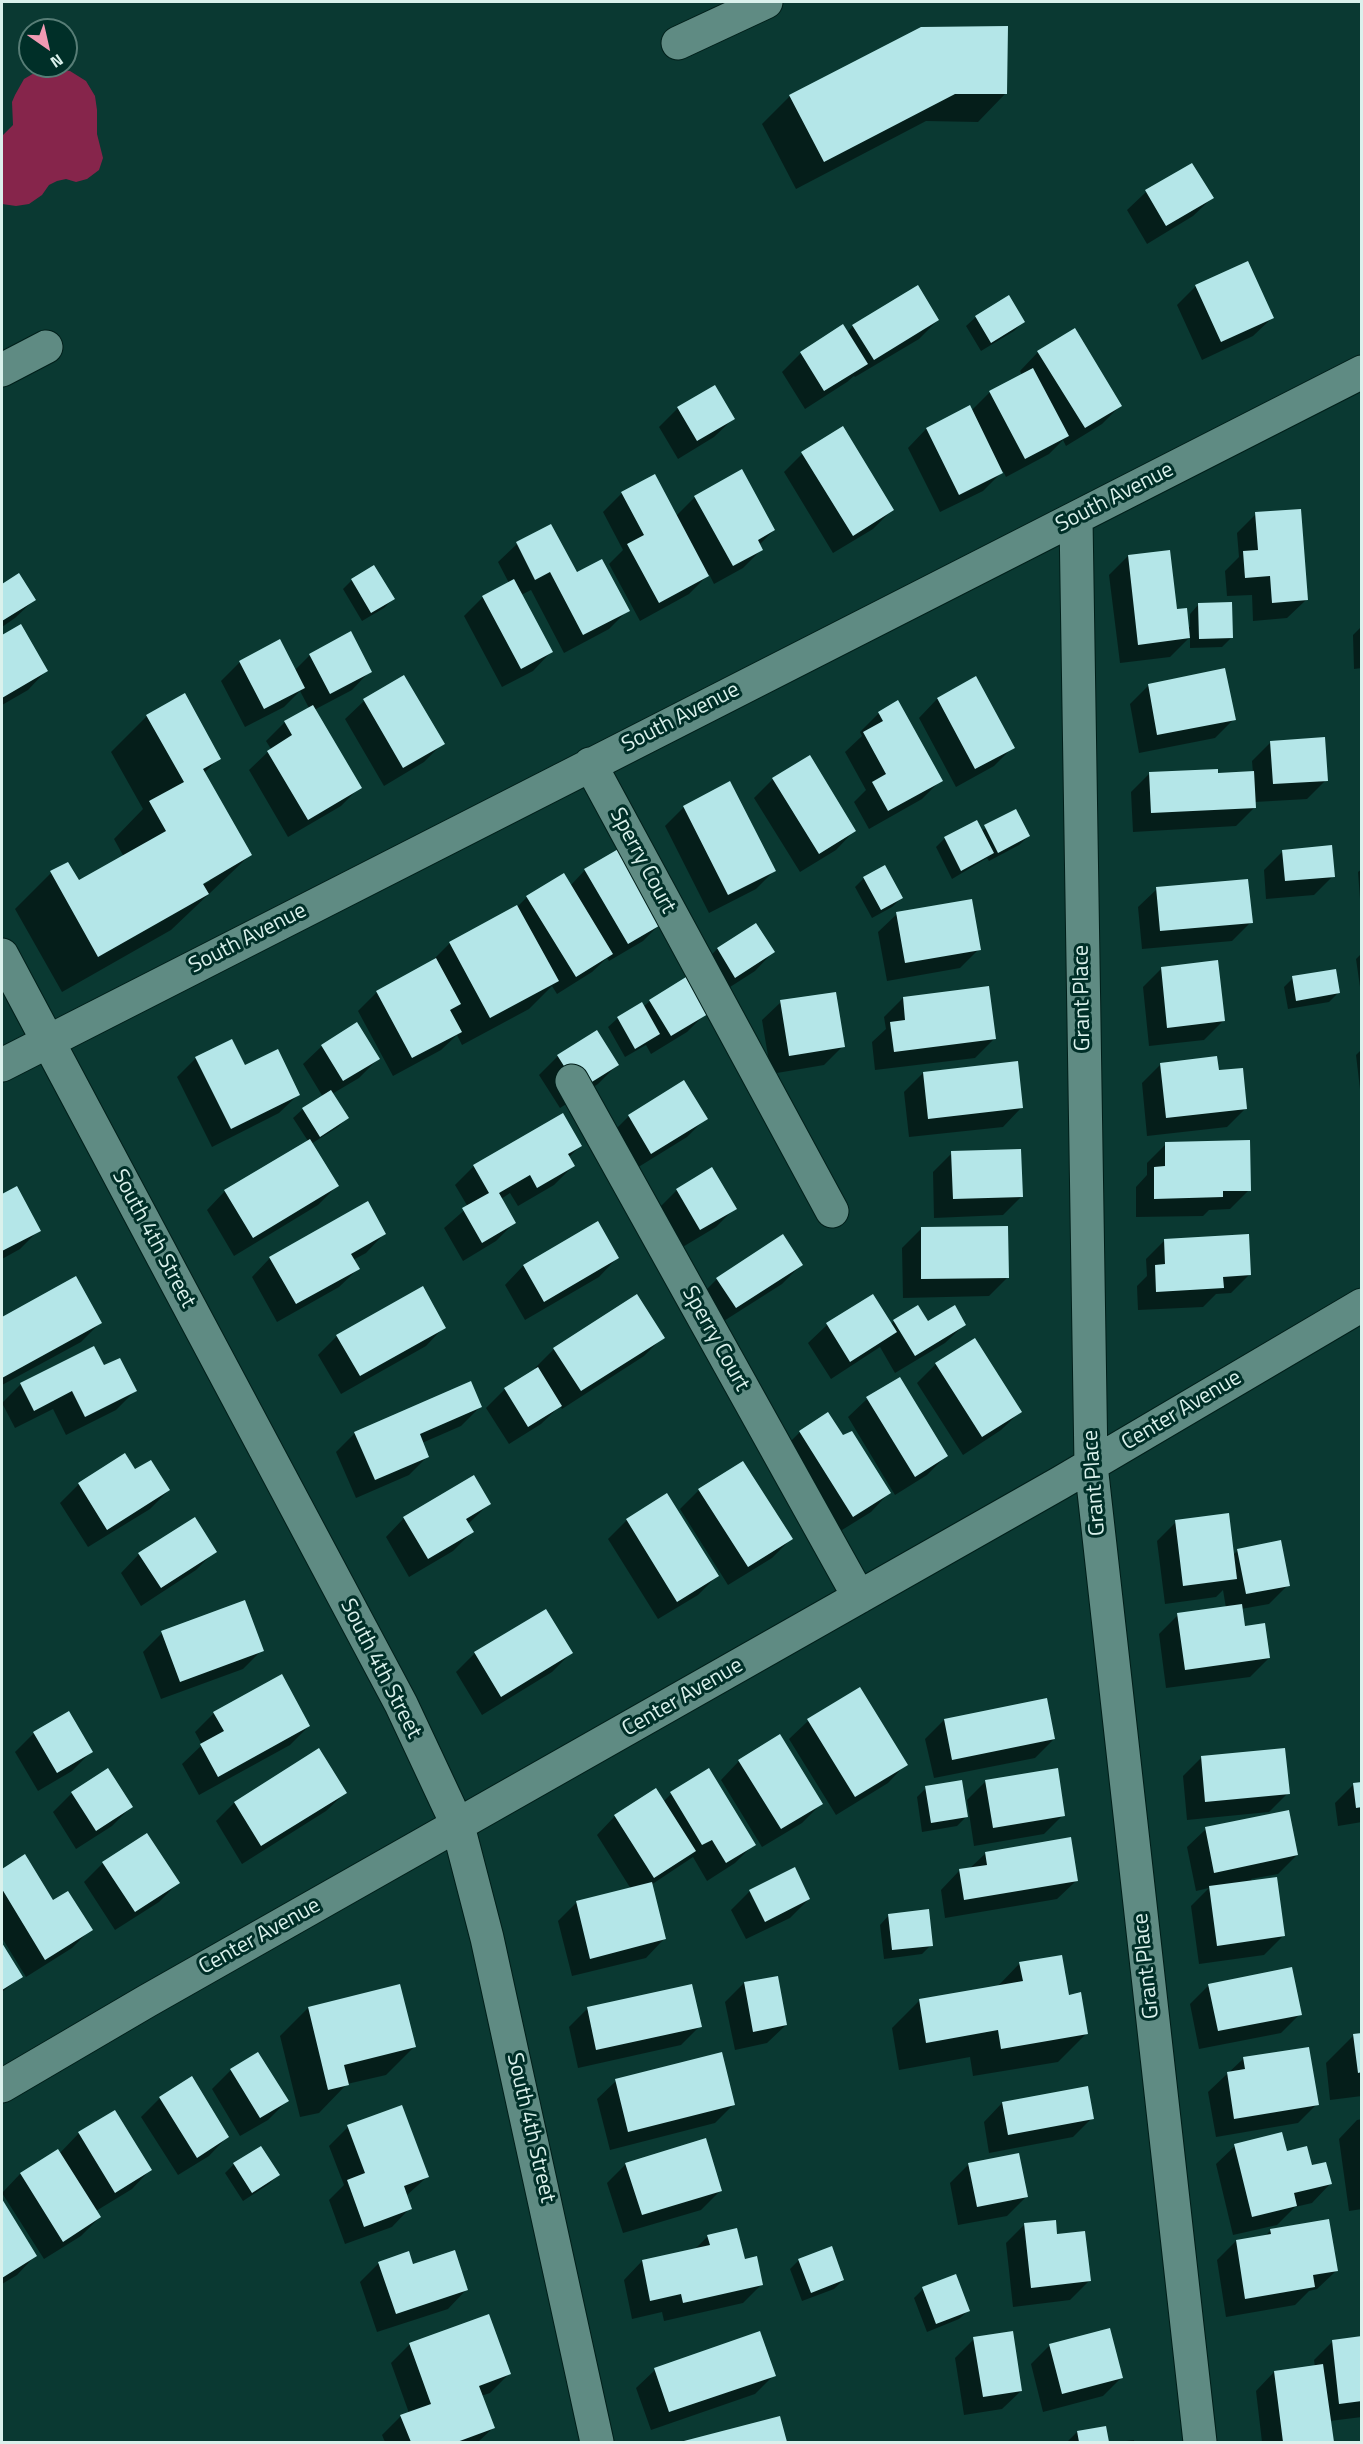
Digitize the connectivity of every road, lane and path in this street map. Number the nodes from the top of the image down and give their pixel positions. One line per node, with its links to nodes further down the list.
1 (766, 2): 2 (street)
2 (678, 43)
3 (46, 347): 4 (street)
4 (2, 370)
5 (1362, 372): 6 (street, South Avenue)
6 (1076, 519): 7 (street, South Avenue); 14 (street, Grant Place)
7 (590, 764): 9 (street, South Avenue); 12 (street, Sperry Court)
8 (2, 955): 9 (street, South 4th Street)
9 (48, 1041): 10 (street, South Avenue); 16 (street, South 4th Street)
10 (2, 1065)
11 (572, 1081): 15 (street, Sperry Court)
12 (832, 1211)
13 (1362, 1305): 14 (street, Center Avenue)
14 (1090, 1465): 15 (street, Center Avenue); 19 (street, Grant Place)
15 (859, 1597): 16 (street, Center Avenue)
16 (458, 1826): 17 (street, Center Avenue); 18 (street, South 4th Street)
17 (2, 2086)
18 (597, 2442)
19 (1200, 2442)

